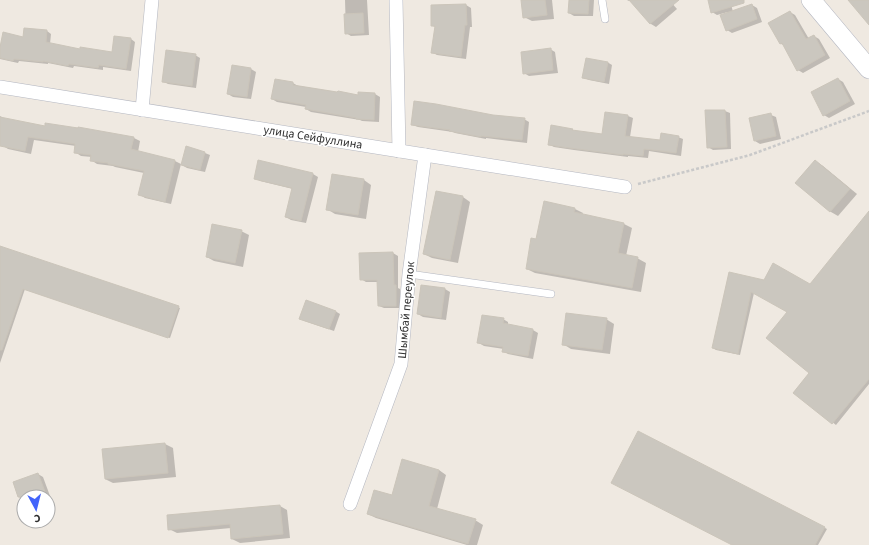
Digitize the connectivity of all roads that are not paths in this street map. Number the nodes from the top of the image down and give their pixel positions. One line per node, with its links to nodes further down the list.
1 (152, 0): 8 (street)
2 (396, 0): 9 (street)
3 (602, 0): 5 (lane)
4 (811, 0): 6 (main road)
5 (605, 19)
6 (869, 69)
7 (0, 87): 8 (street, улица Сейфуллина)
8 (142, 110): 9 (street, улица Сейфуллина)
9 (399, 151): 10 (street, улица Сейфуллина)
10 (425, 155): 11 (street, улица Сейфуллина); 12 (street, Шымбай переулок)
11 (625, 187)
12 (409, 274): 13 (lane); 14 (street, Шымбай переулок)
13 (551, 294)
14 (350, 504)

